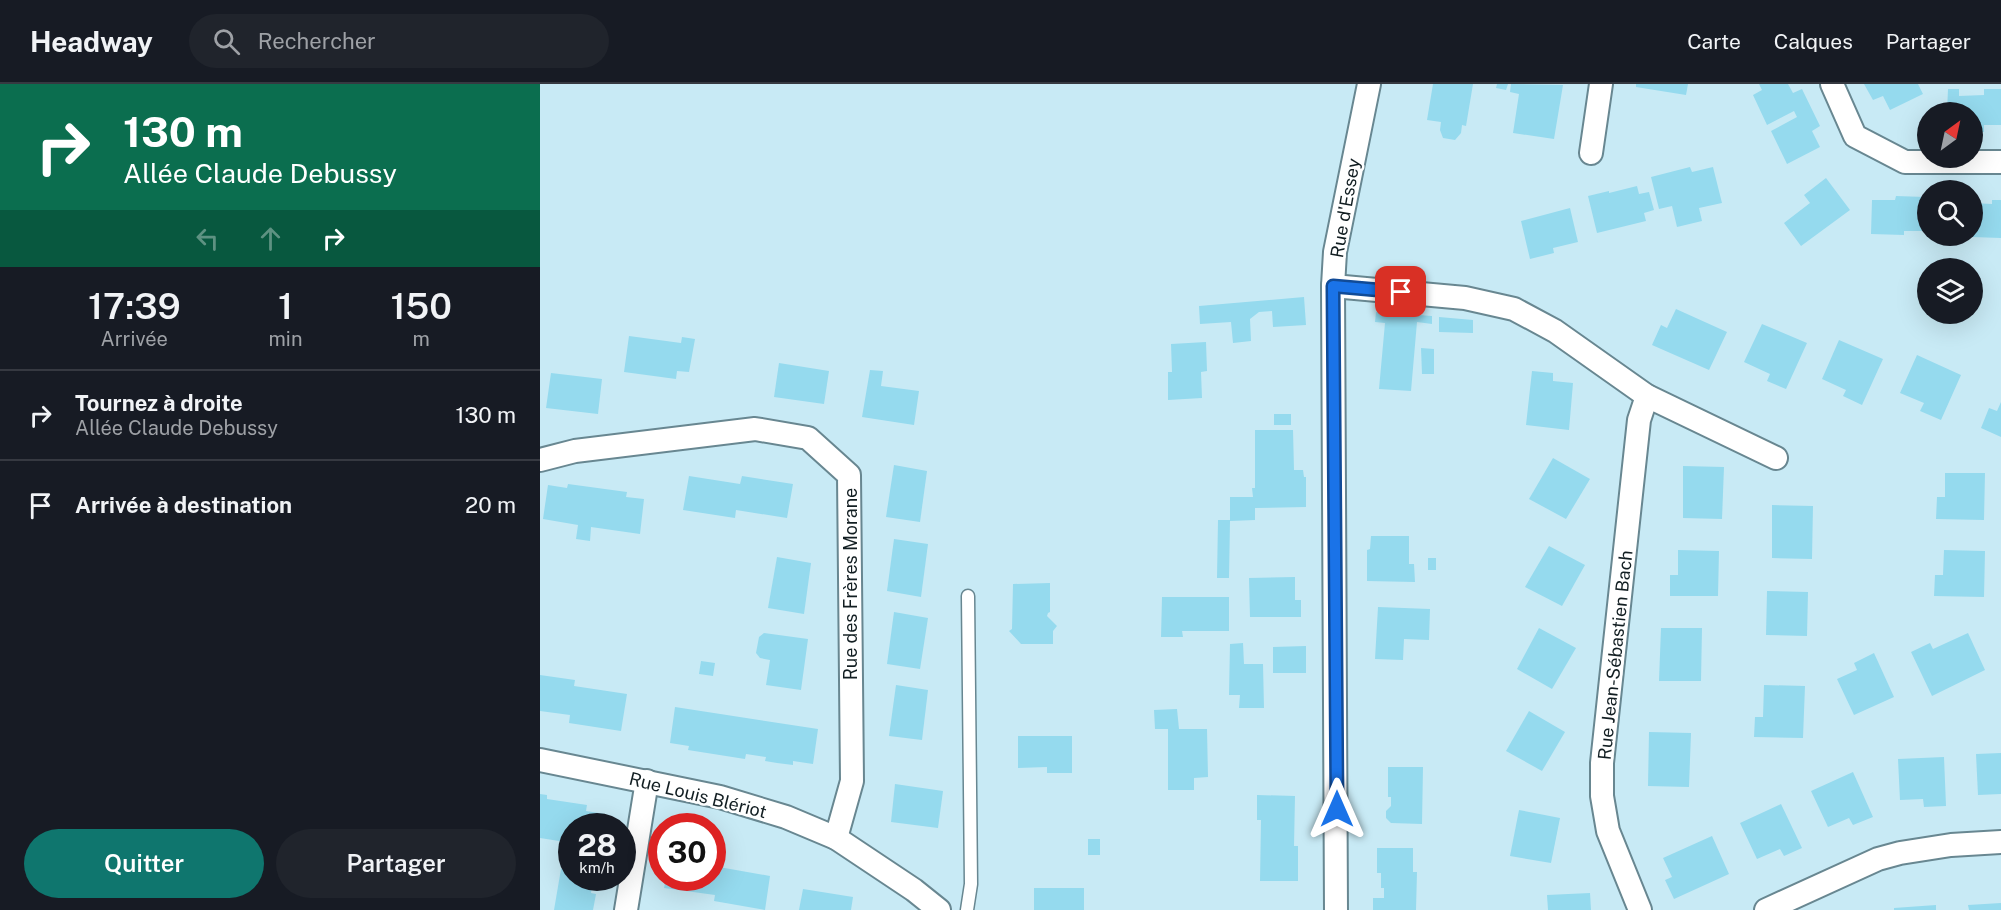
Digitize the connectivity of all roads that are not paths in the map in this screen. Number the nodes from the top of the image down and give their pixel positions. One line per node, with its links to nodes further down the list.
1 (1369, 84): 6 (street, Rue d'Essey)
2 (1601, 84): 4 (street)
3 (1832, 84): 5 (street)
4 (1591, 153)
5 (2001, 162)
6 (1333, 286): 7 (street); 18 (street, Rue d'Essey)
7 (1647, 396): 8 (street); 19 (street, Rue Jean-Sébastien Bach)
8 (1776, 458)
9 (540, 460): 13 (street, Rue des Frères Morane)
10 (968, 596): 17 (lane)
11 (540, 760): 12 (street, Rue Louis Blériot)
12 (647, 781): 13 (street, Rue Louis Blériot); 15 (street)
13 (836, 838): 16 (street, Rue Louis Blériot)
14 (2001, 842): 20 (street)
15 (626, 910)
16 (939, 910)
17 (967, 910)
18 (1336, 910)
19 (1640, 910)
20 (1766, 910)

